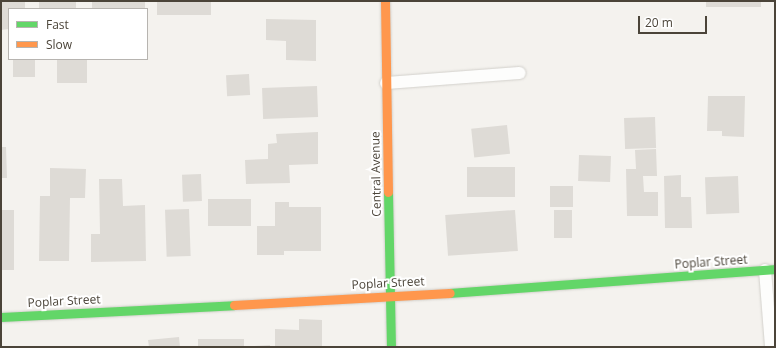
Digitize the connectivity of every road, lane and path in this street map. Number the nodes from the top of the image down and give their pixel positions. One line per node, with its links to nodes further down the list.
1 (385, 1): 3 (street, Central Avenue)
2 (520, 73): 3 (lane)
3 (386, 83): 5 (street, Central Avenue)
4 (770, 270): 5 (street, Poplar Street); 8 (lane)
5 (390, 295): 6 (street, Poplar Street); 7 (street, Central Avenue)
6 (1, 317)
7 (391, 347)
8 (770, 347)

